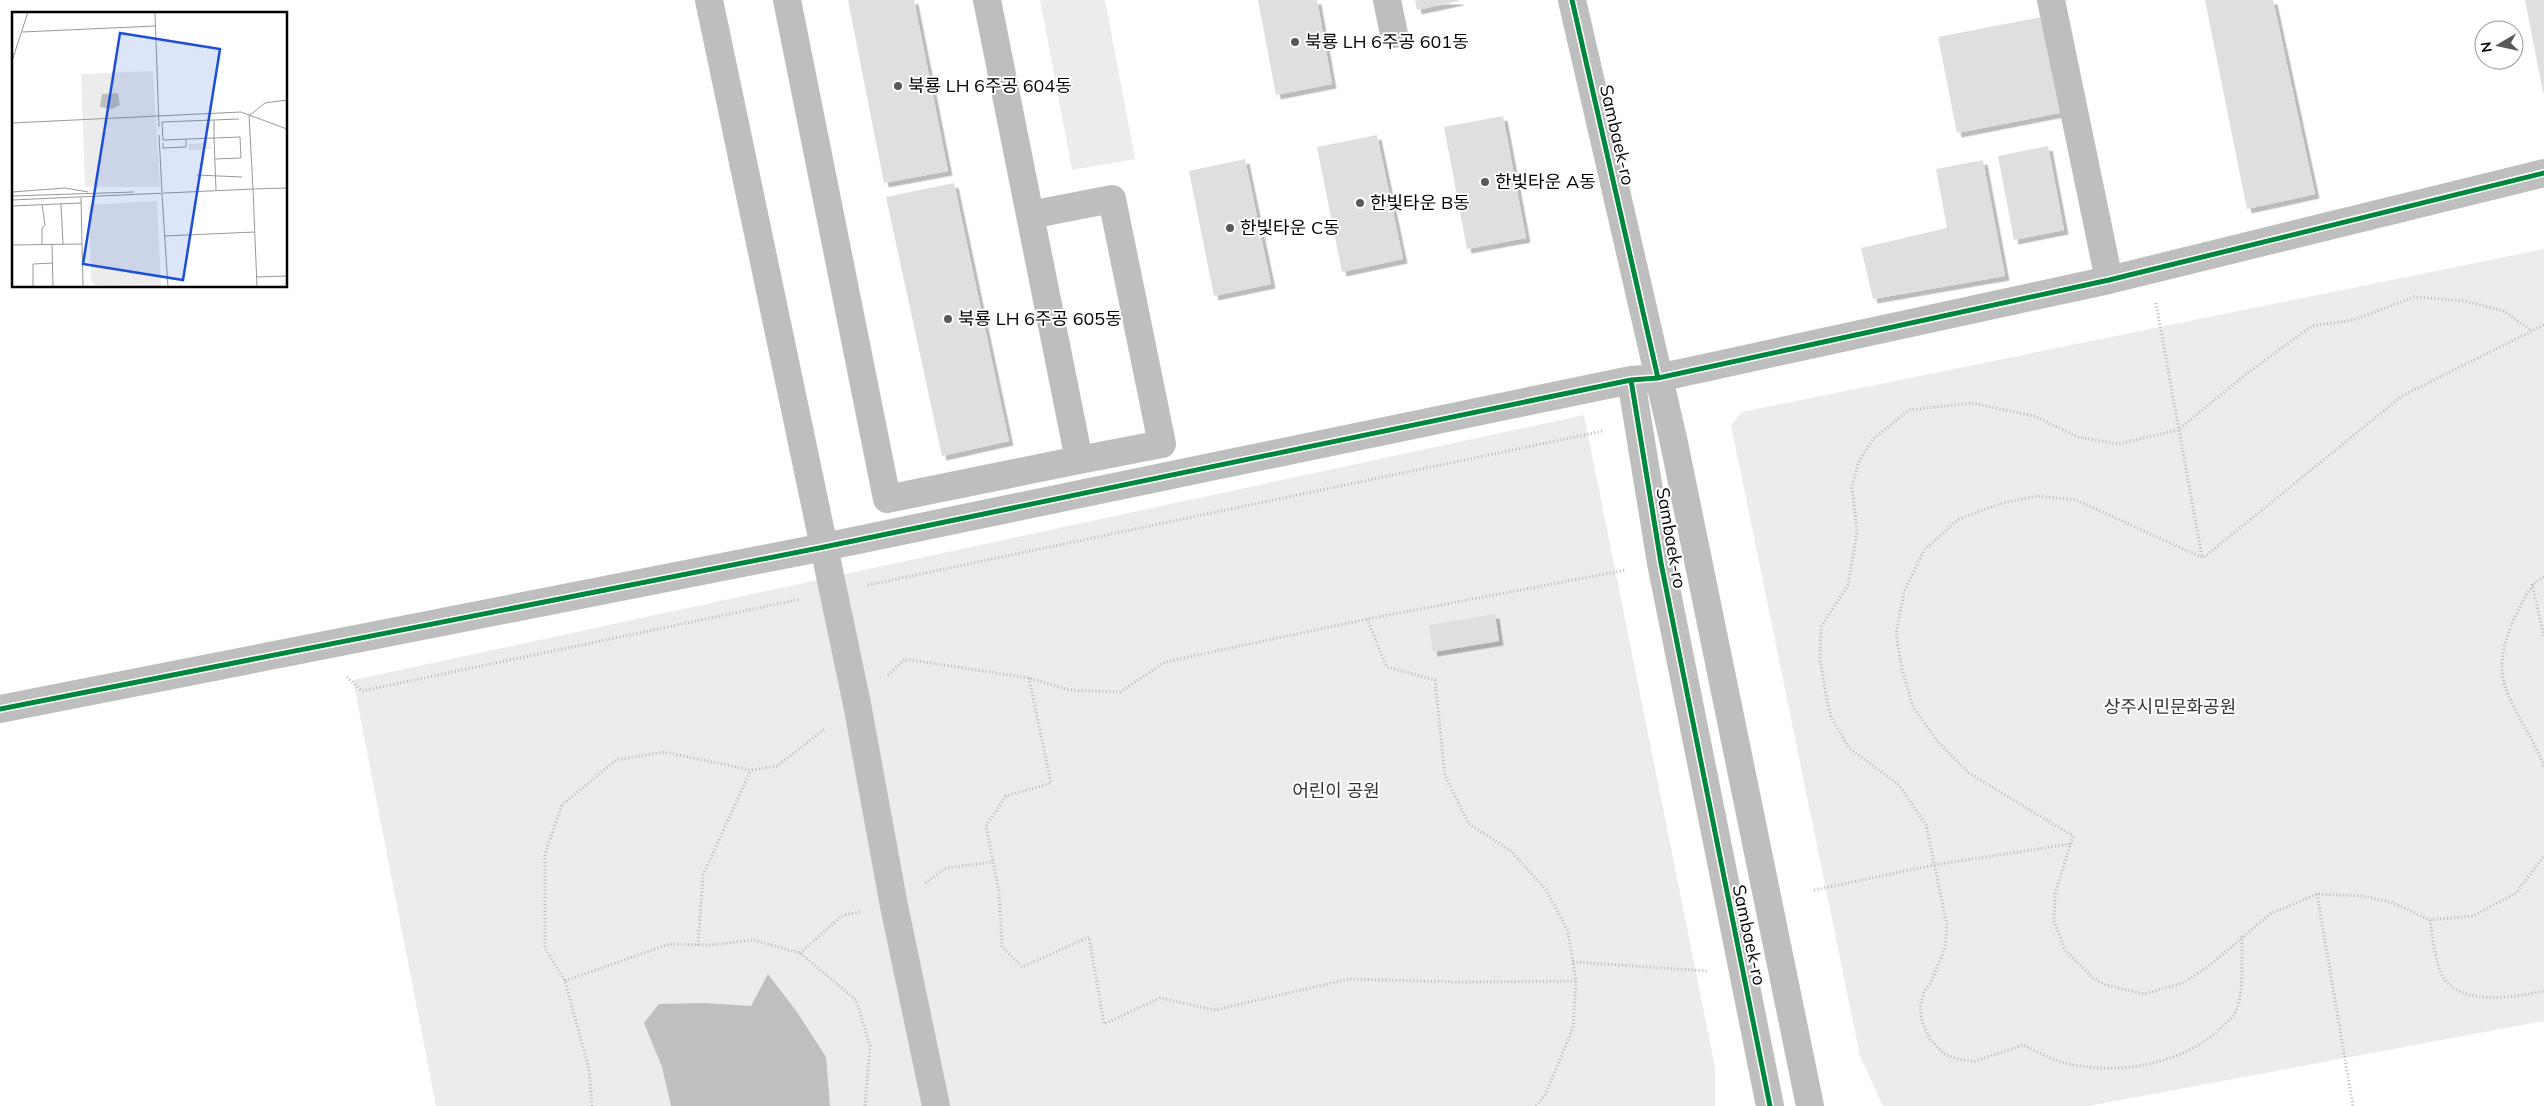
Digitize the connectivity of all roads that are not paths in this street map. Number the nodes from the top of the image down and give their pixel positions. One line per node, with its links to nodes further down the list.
1 (709, 0): 13 (street)
2 (787, 0): 12 (street)
3 (987, 0): 9 (street)
4 (1387, 0): 7 (street)
5 (1572, 0): 11 (street, Sambaek-ro)
6 (2051, 0): 10 (street)
7 (1394, 34)
8 (2544, 173): 10 (street)
9 (1030, 215): 12 (street); 12 (street)
10 (2109, 280): 11 (street)
11 (1645, 379): 13 (street); 16 (street, Sambaek-ro); 17 (street)
12 (1079, 460)
13 (824, 548): 14 (street); 15 (street)
14 (0, 709)
15 (936, 1106)
16 (1770, 1106)
17 (1810, 1106)

